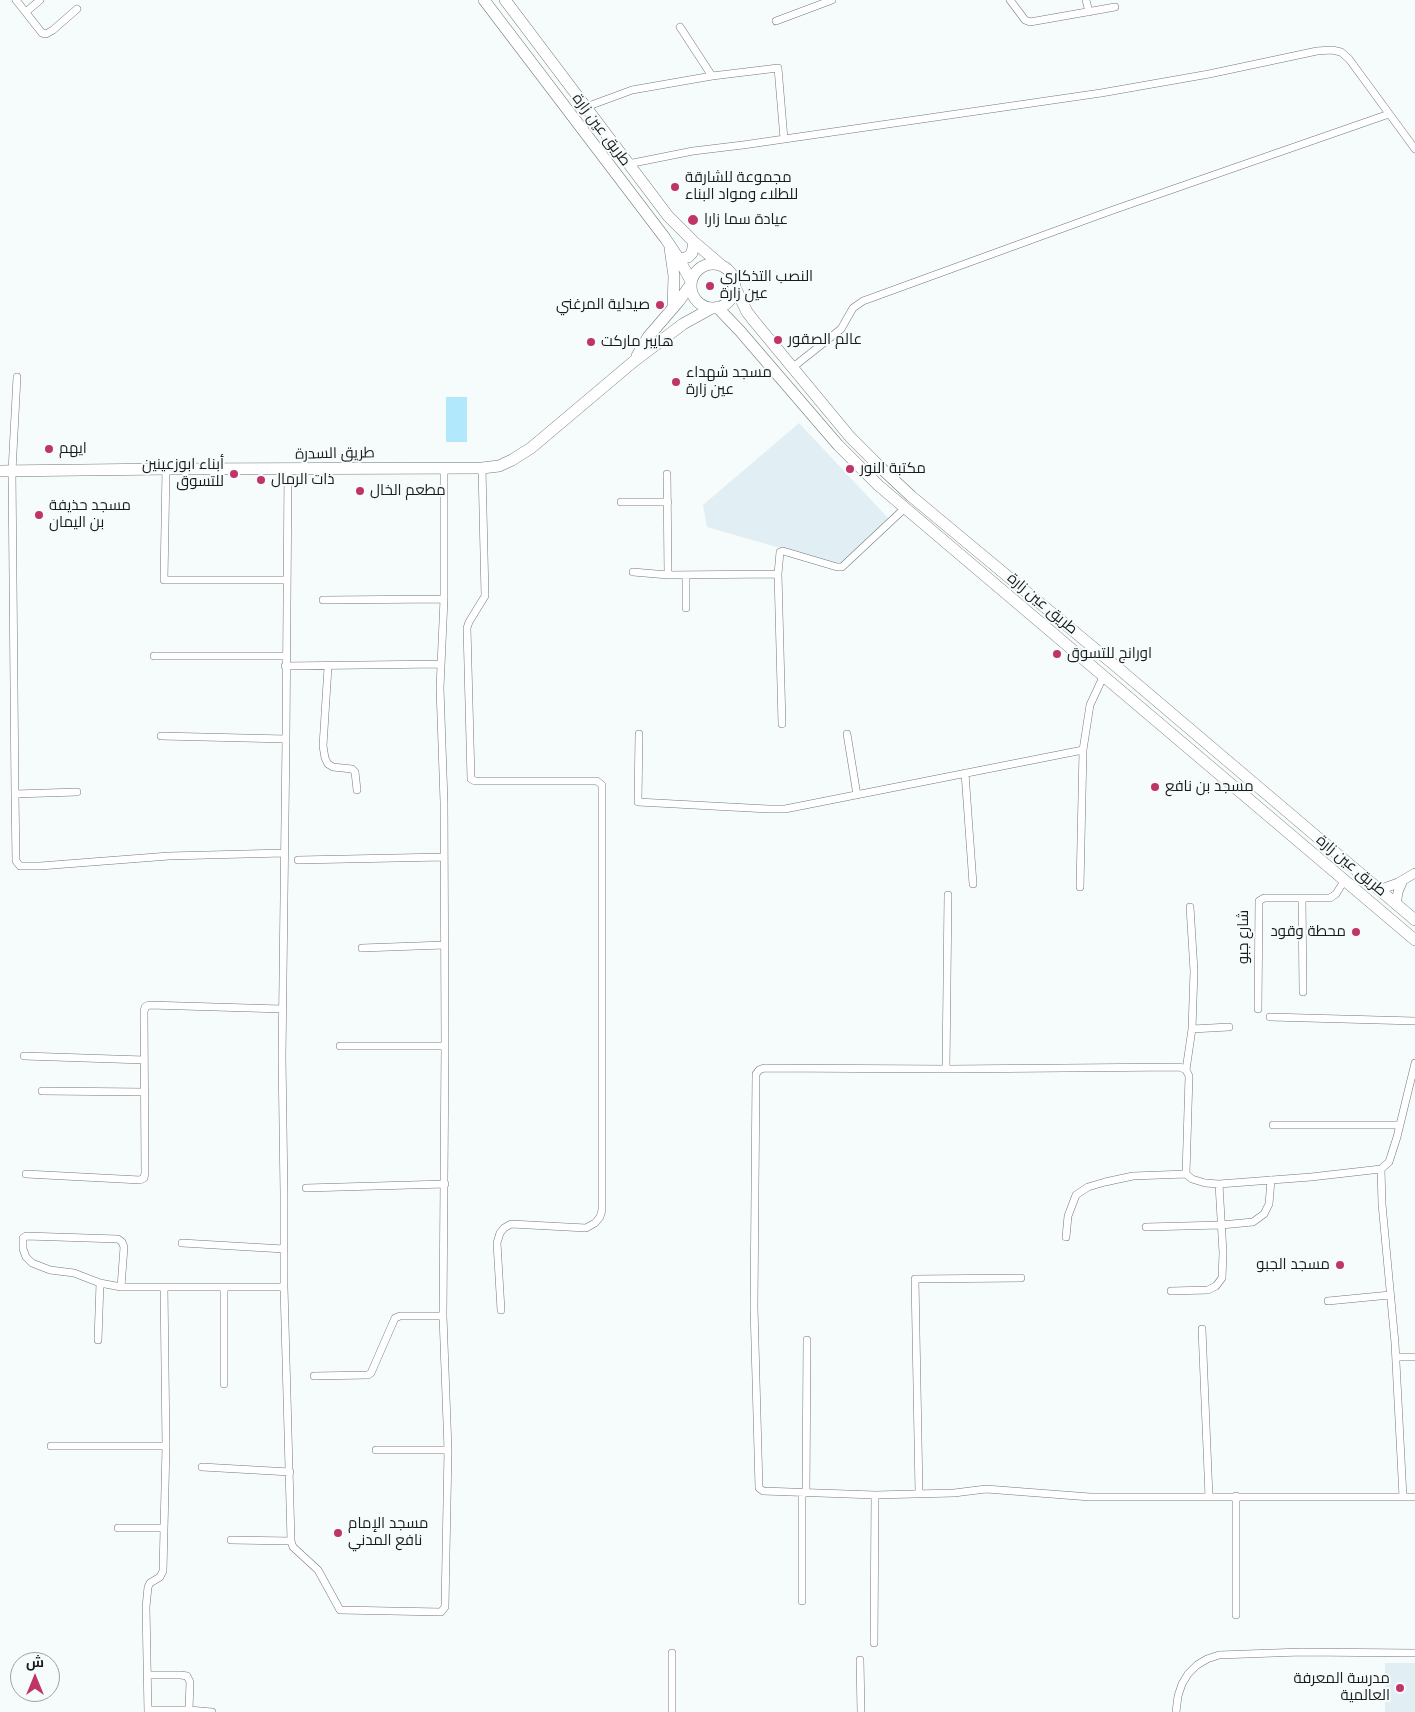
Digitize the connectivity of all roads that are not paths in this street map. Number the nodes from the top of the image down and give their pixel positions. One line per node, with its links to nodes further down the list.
1 (16, 0): 10 (street)
2 (40, 0): 10 (street)
3 (484, 0): 21 (main road, طريق عين زارة)
4 (505, 0): 15 (main road, طريق عين زارة)
5 (832, 0): 12 (street)
6 (1010, 0): 11 (street)
7 (1086, 0): 11 (street)
8 (1115, 7): 11 (street)
9 (77, 9): 10 (street)
10 (26, 12)
11 (1089, 12)
12 (776, 21)
13 (680, 27): 14 (street)
14 (712, 76): 15 (street); 17 (street)
15 (586, 107): 19 (main road, طريق عين زارة)
16 (1388, 114): 17 (street); 18 (street); 31 (street)
17 (784, 139): 19 (street)
18 (1415, 149)
19 (628, 164): 20 (main road, طريق عين زارة)
20 (694, 242): 22 (main road); 23 (main road, طريق عين زارة)
21 (669, 244): 22 (main road, طريق عين زارة); 26 (main road)
22 (680, 260): 24 (main road, طريق عين زارة)
23 (721, 265): 24 (main road); 25 (main road)
24 (691, 283): 26 (main road); 27 (main road)
25 (734, 285): 27 (main road); 28 (main road, طريق عين زارة)
26 (673, 308): 30 (main road)
27 (714, 308): 29 (main road, طريق عين زارة); 30 (main road, طريق السدرة)
28 (747, 312): 29 (main road); 31 (main road, طريق عين زارة)
29 (734, 324): 41 (main road, طريق عين زارة)
30 (633, 362): 34 (main road, طريق السدرة)
31 (792, 368): 75 (main road, طريق عين زارة)
32 (17, 377): 37 (street)
33 (444, 468): 34 (main road, طريق السدرة); 36 (main road, طريق السدرة); 47 (street)
34 (482, 468): 123 (street)
35 (166, 469): 36 (main road, طريق السدرة); 37 (main road, طريق السدرة); 46 (street)
36 (288, 469): 46 (street)
37 (6, 471): 65 (street)
38 (667, 474): 40 (street)
39 (621, 502): 40 (street)
40 (668, 502): 44 (street)
41 (905, 508): 43 (street); 55 (main road, طريق عين زارة)
42 (633, 572): 44 (street)
43 (778, 574): 45 (street); 56 (street)
44 (668, 575): 45 (street)
45 (686, 575): 49 (street)
46 (286, 580): 51 (street)
47 (444, 599): 48 (street); 52 (street)
48 (323, 600)
49 (686, 608)
50 (154, 656): 51 (street)
51 (286, 656): 53 (street)
52 (441, 664): 54 (street); 68 (street)
53 (285, 666): 54 (street); 60 (street)
54 (328, 666): 63 (street)
55 (1104, 675): 61 (street); 71 (main road, طريق عين زارة)
56 (782, 724)
57 (638, 734): 66 (street)
58 (847, 734): 66 (street)
59 (161, 736): 60 (street)
60 (286, 740): 67 (street)
61 (1083, 750): 62 (street); 74 (street)
62 (966, 773): 66 (street); 73 (street)
63 (357, 790)
64 (77, 792): 65 (street)
65 (15, 794): 67 (street)
66 (857, 795)
67 (284, 854): 85 (street)
68 (444, 857): 69 (street); 82 (street)
69 (298, 860)
70 (1415, 873): 72 (street)
71 (1344, 880): 77 (street, شارع جبو); 81 (main road, طريق عين زارة)
72 (1403, 880): 75 (street); 78 (street)
73 (973, 884)
74 (1080, 887)
75 (1379, 890): 78 (main road, طريق عين زارة)
76 (948, 895): 96 (street)
77 (1302, 898): 84 (street); 86 (street, شارع جبو)
78 (1396, 905): 80 (main road, طريق عين زارة)
79 (1190, 907): 90 (street)
80 (1415, 920)
81 (1415, 940)
82 (444, 945): 83 (street); 92 (street)
83 (362, 948)
84 (1303, 992)
85 (282, 1009): 94 (street); 113 (street)
86 (1258, 1009)
87 (1270, 1017): 88 (street)
88 (1415, 1021)
89 (1230, 1028): 90 (street)
90 (1192, 1029): 97 (street)
91 (340, 1046): 92 (street)
92 (445, 1046): 106 (street)
93 (24, 1056): 94 (street)
94 (144, 1060): 99 (street)
95 (1415, 1067): 101 (street)
96 (946, 1069): 97 (street); 138 (street)
97 (1186, 1070): 104 (street)
98 (42, 1091): 99 (street)
99 (145, 1092): 103 (street)
100 (1273, 1125): 101 (street)
101 (1400, 1125): 102 (street)
102 (1381, 1169): 105 (street); 121 (street)
103 (26, 1174)
104 (1186, 1174): 107 (street); 111 (street)
105 (1271, 1180): 107 (street); 109 (street)
106 (444, 1184): 108 (street); 124 (street)
107 (1219, 1184): 109 (street)
108 (306, 1188)
109 (1221, 1226): 110 (street); 120 (street)
110 (1146, 1227)
111 (1066, 1237)
112 (182, 1243): 113 (street)
113 (284, 1249): 119 (street)
114 (1021, 1278): 139 (street)
115 (100, 1283): 116 (street); 116 (street); 126 (street)
116 (121, 1287): 117 (street)
117 (164, 1287): 118 (street); 133 (street)
118 (224, 1287): 119 (street); 131 (street)
119 (284, 1287): 137 (street)
120 (1171, 1291)
121 (1390, 1295): 122 (street); 128 (street)
122 (1328, 1301)
123 (501, 1310)
124 (443, 1316): 130 (street); 135 (street)
125 (1202, 1329): 142 (street)
126 (98, 1340)
127 (807, 1340): 138 (street)
128 (1396, 1357): 129 (street); 143 (street)
129 (1415, 1357)
130 (314, 1376)
131 (224, 1384)
132 (51, 1446): 133 (street)
133 (166, 1446): 146 (street)
134 (376, 1450): 135 (street)
135 (448, 1450): 148 (street)
136 (202, 1466): 137 (street)
137 (290, 1472): 148 (street)
138 (804, 1493): 140 (street); 149 (street)
139 (919, 1493): 140 (street); 142 (street)
140 (875, 1495): 151 (street)
141 (1236, 1496): 142 (street); 143 (street); 150 (street)
142 (1210, 1497)
143 (1403, 1497): 144 (street)
144 (1415, 1497)
145 (118, 1528): 146 (street)
146 (164, 1528): 155 (street)
147 (231, 1540): 148 (street)
148 (291, 1540)
149 (802, 1601)
150 (1236, 1615)
151 (874, 1643)
152 (672, 1653): 159 (street)
153 (1415, 1653): 161 (street)
154 (860, 1660): 160 (street)
155 (148, 1675): 156 (street); 157 (street)
156 (189, 1710): 157 (street); 158 (street)
157 (148, 1711)
158 (212, 1712)
159 (672, 1712)
160 (862, 1712)
161 (1176, 1712)

